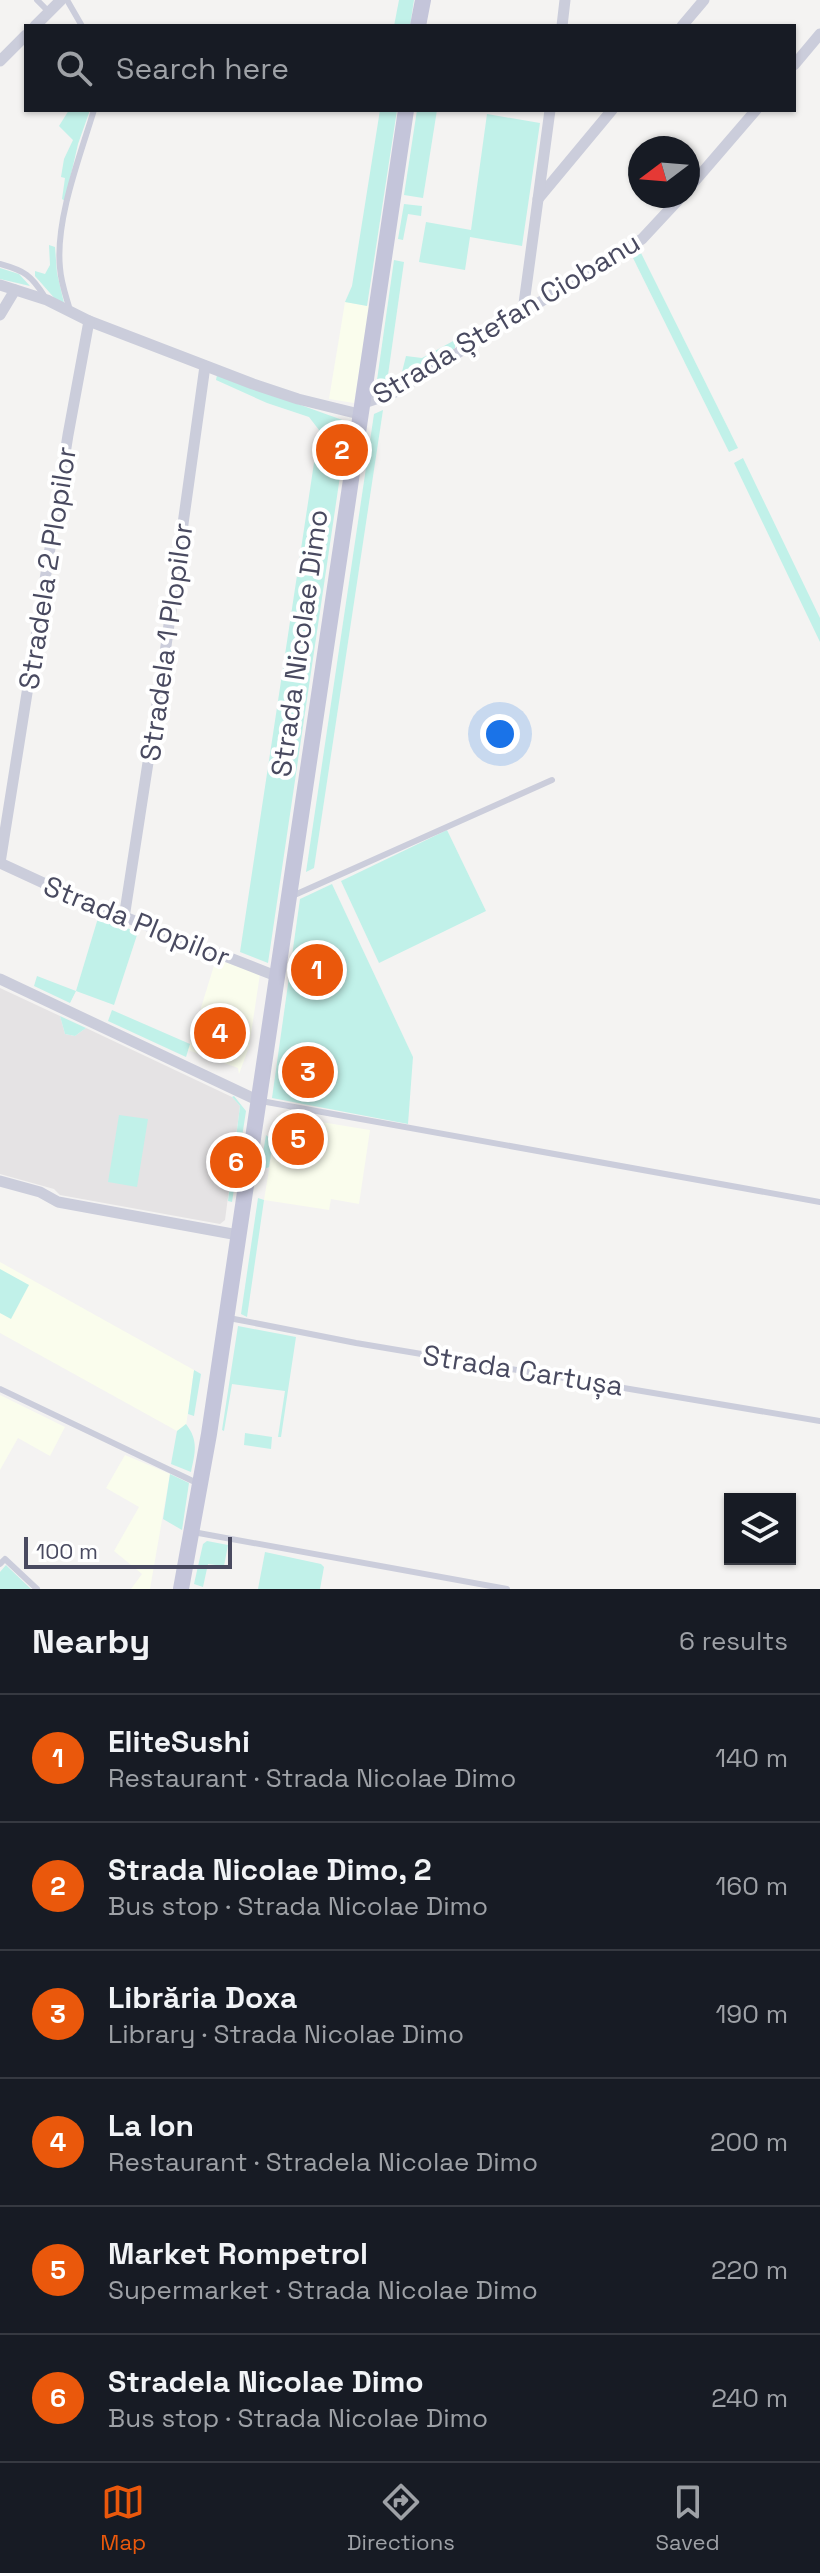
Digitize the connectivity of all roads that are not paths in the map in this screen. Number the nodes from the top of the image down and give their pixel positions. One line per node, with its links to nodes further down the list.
1 (37, 0): 7 (lane)
2 (61, 0): 7 (street)
3 (67, 0): 9 (lane)
4 (423, 0): 10 (street)
5 (565, 0): 11 (street)
6 (704, 0): 12 (street)
7 (49, 12): 8 (street)
8 (37, 24)
9 (81, 24)
10 (418, 24)
11 (562, 24)
12 (684, 24)
13 (820, 34): 16 (street)
14 (24, 37): 15 (street)
15 (0, 61)
16 (796, 63)
17 (93, 112): 29 (lane)
18 (406, 112): 34 (street, Strada Nicolae Dimo)
19 (550, 112): 23 (street)
20 (610, 112): 23 (street)
21 (754, 112): 22 (street)
22 (700, 175)
23 (538, 199): 30 (street)
24 (671, 208): 30 (street, Strada Ștefan Ciobanu)
25 (0, 264): 28 (lane)
26 (0, 285): 27 (street)
27 (15, 290): 28 (street); 31 (street)
28 (47, 300): 29 (street)
29 (70, 310): 32 (street)
30 (523, 311): 34 (street, Strada Ștefan Ciobanu)
31 (0, 315)
32 (89, 321): 33 (street); 36 (street, Stradela 2 Plopilor)
33 (205, 366): 34 (street); 38 (street, Stradela 1 Plopilor)
34 (360, 409): 37 (street, Strada Nicolae Dimo)
35 (552, 780): 37 (lane)
36 (0, 863): 38 (street, Strada Plopilor)
37 (287, 899): 39 (street, Strada Nicolae Dimo)
38 (124, 918): 39 (street, Strada Plopilor)
39 (276, 976): 41 (street, Strada Nicolae Dimo)
40 (0, 979): 41 (street)
41 (257, 1100): 43 (lane); 44 (street, Strada Nicolae Dimo)
42 (0, 1181): 44 (street)
43 (820, 1202)
44 (238, 1235): 45 (street, Strada Nicolae Dimo)
45 (226, 1318): 47 (lane, Strada Cartușa); 48 (street, Strada Nicolae Dimo)
46 (0, 1389): 48 (lane)
47 (820, 1421)
48 (201, 1484): 49 (street, Strada Nicolae Dimo)
49 (193, 1532): 52 (street, Strada Nicolae Dimo); 53 (lane)
50 (0, 1564): 51 (lane)
51 (37, 1589)
52 (181, 1589)
53 (507, 1589)

